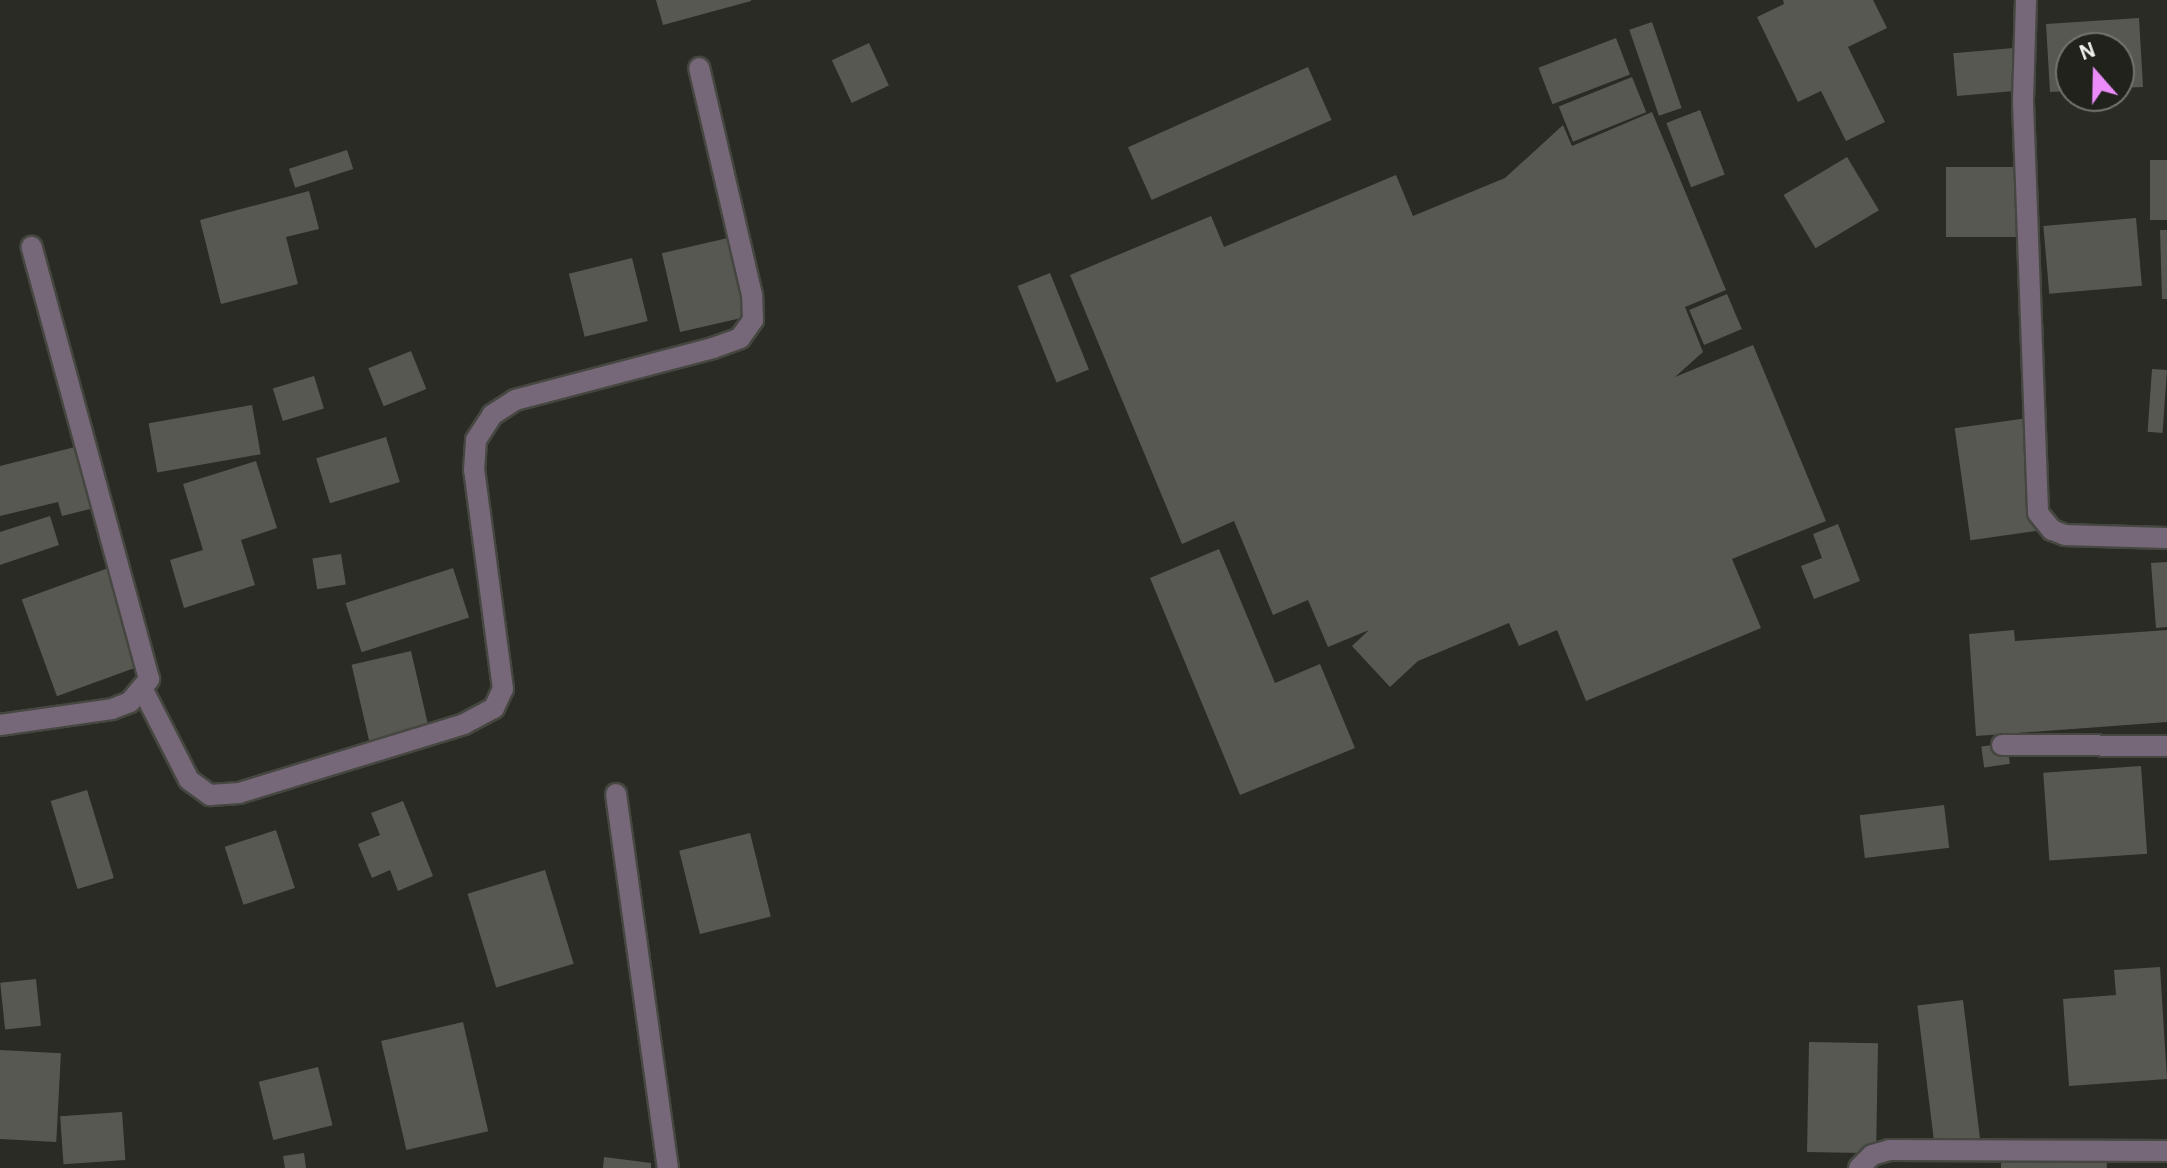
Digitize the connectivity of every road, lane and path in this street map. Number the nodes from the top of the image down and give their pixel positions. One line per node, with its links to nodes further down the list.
1 (2026, 0): 4 (street)
2 (699, 68): 5 (street)
3 (32, 247): 5 (street)
4 (2167, 538)
5 (142, 688): 6 (street)
6 (0, 725)
7 (2002, 745): 8 (street)
8 (2167, 746)
9 (616, 794): 11 (street)
10 (2167, 1151): 12 (street)
11 (668, 1168)
12 (1859, 1168)

